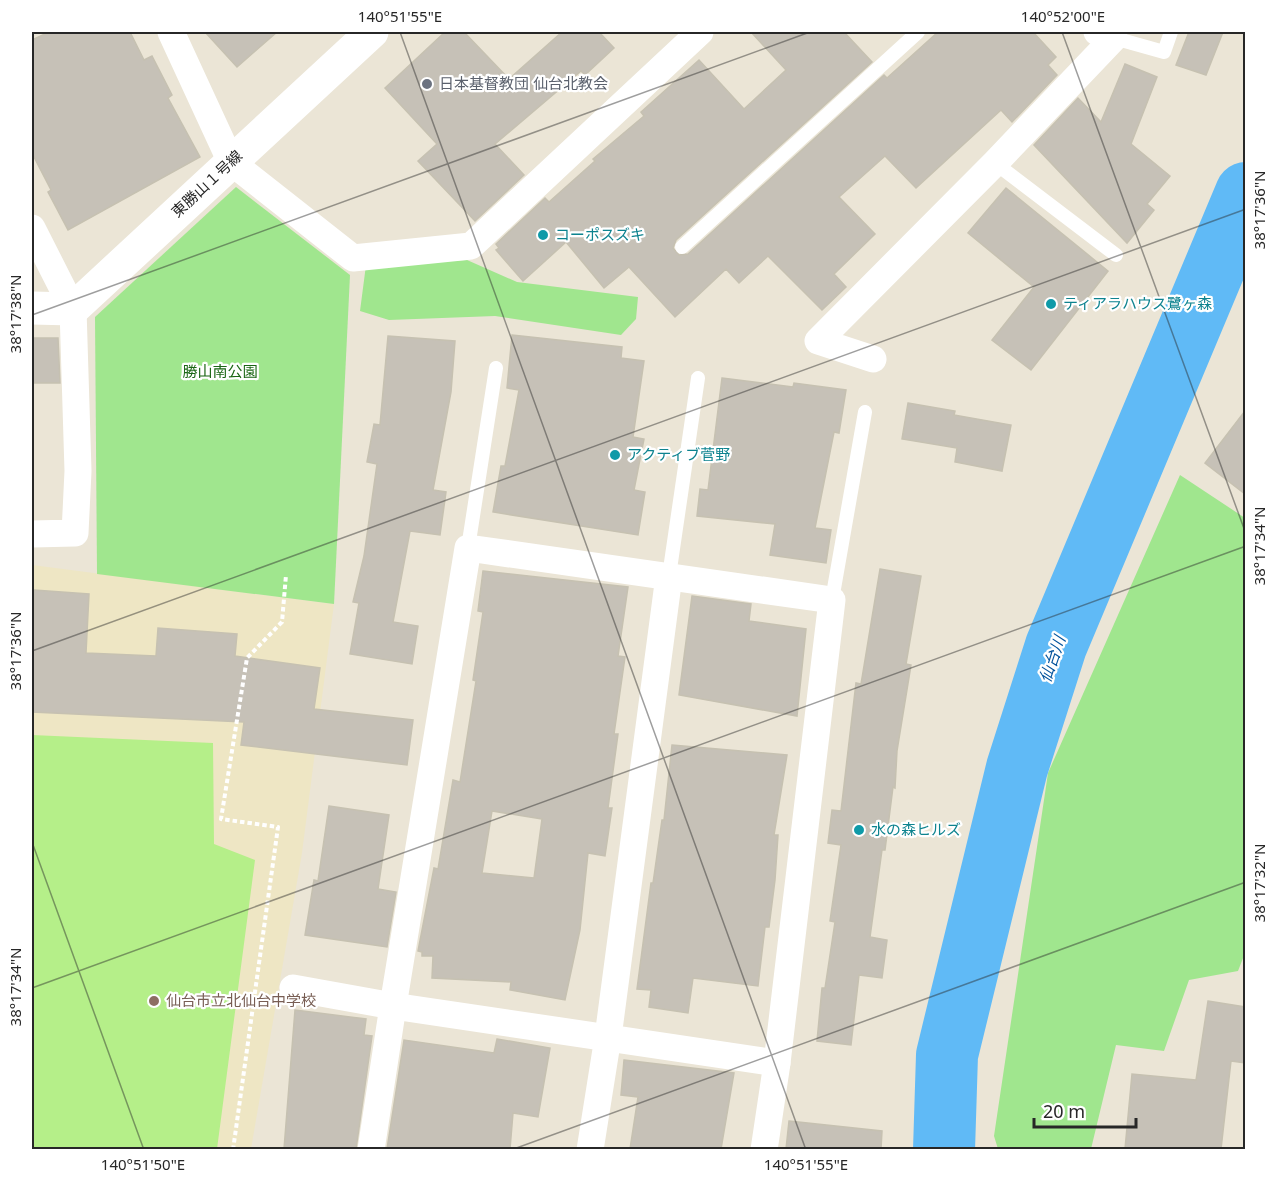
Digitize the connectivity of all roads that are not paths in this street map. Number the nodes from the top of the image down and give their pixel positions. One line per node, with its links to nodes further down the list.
1 (171, 32): 7 (street)
2 (372, 32): 7 (street, 東勝山１号線)
3 (700, 32): 7 (street)
4 (918, 32): 10 (lane)
5 (1171, 32): 6 (lane)
6 (1105, 35): 8 (street)
7 (231, 162): 13 (street, 東勝山１号線)
8 (995, 164): 11 (lane); 14 (street)
9 (32, 228): 13 (street)
10 (682, 246)
11 (1116, 255)
12 (32, 308): 13 (street)
13 (73, 309): 18 (street)
14 (873, 359)
15 (496, 368): 19 (lane)
16 (699, 378): 20 (lane)
17 (865, 412): 21 (lane)
18 (32, 534)
19 (468, 548): 20 (street); 23 (street)
20 (669, 576): 21 (street); 24 (street)
21 (832, 600): 25 (street)
22 (293, 988): 23 (street)
23 (393, 1006): 24 (street); 26 (street)
24 (608, 1037): 25 (street); 27 (street)
25 (777, 1063): 28 (street)
26 (371, 1149)
27 (590, 1149)
28 (764, 1149)

